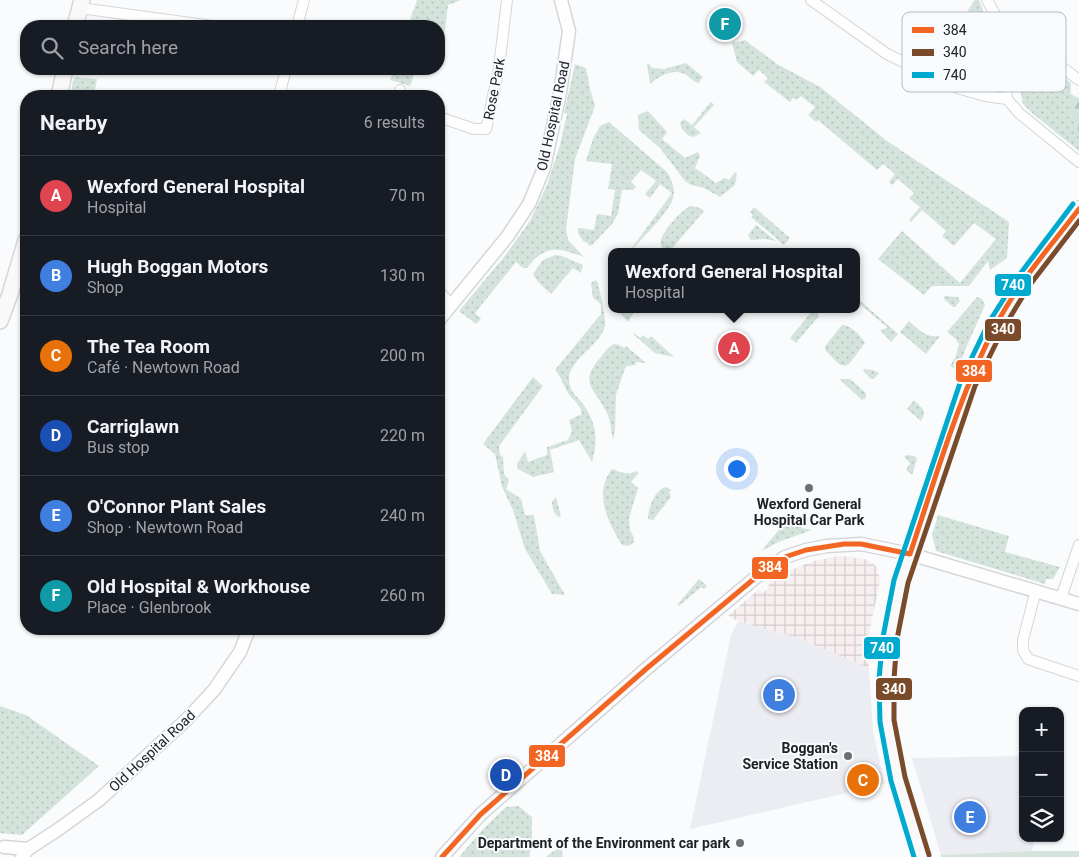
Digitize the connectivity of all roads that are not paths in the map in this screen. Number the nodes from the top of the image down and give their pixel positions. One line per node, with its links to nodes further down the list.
1 (304, 0): 10 (street)
2 (507, 0): 21 (street, Rose Park)
3 (561, 0): 26 (street, Old Hospital Road)
4 (812, 0): 11 (street)
5 (987, 0): 7 (street)
6 (81, 4): 8 (main road); 9 (street)
7 (994, 12)
8 (77, 20)
9 (177, 20)
10 (299, 20)
11 (902, 61)
12 (1066, 70): 15 (street)
13 (64, 75): 16 (main road)
14 (284, 75): 17 (street)
15 (1079, 80)
16 (60, 90)
17 (281, 90)
18 (970, 92): 20 (street)
19 (1007, 92): 20 (street)
20 (1007, 99): 22 (street)
21 (445, 119)
22 (1079, 162)
23 (1079, 209): 30 (main road)
24 (20, 260): 28 (main road)
25 (445, 299): 26 (street)
26 (450, 305): 27 (street, Old Hospital Road)
27 (445, 312)
28 (0, 321)
29 (1079, 545): 32 (street)
30 (910, 554): 31 (street); 38 (street); 39 (main road)
31 (1036, 590): 32 (street); 35 (street)
32 (1061, 598): 33 (street)
33 (1079, 604)
34 (247, 635): 37 (street, Old Hospital Road)
35 (1079, 676)
36 (5, 849): 37 (street, Old Hospital Road)
37 (25, 853)
38 (442, 857)
39 (922, 857)

